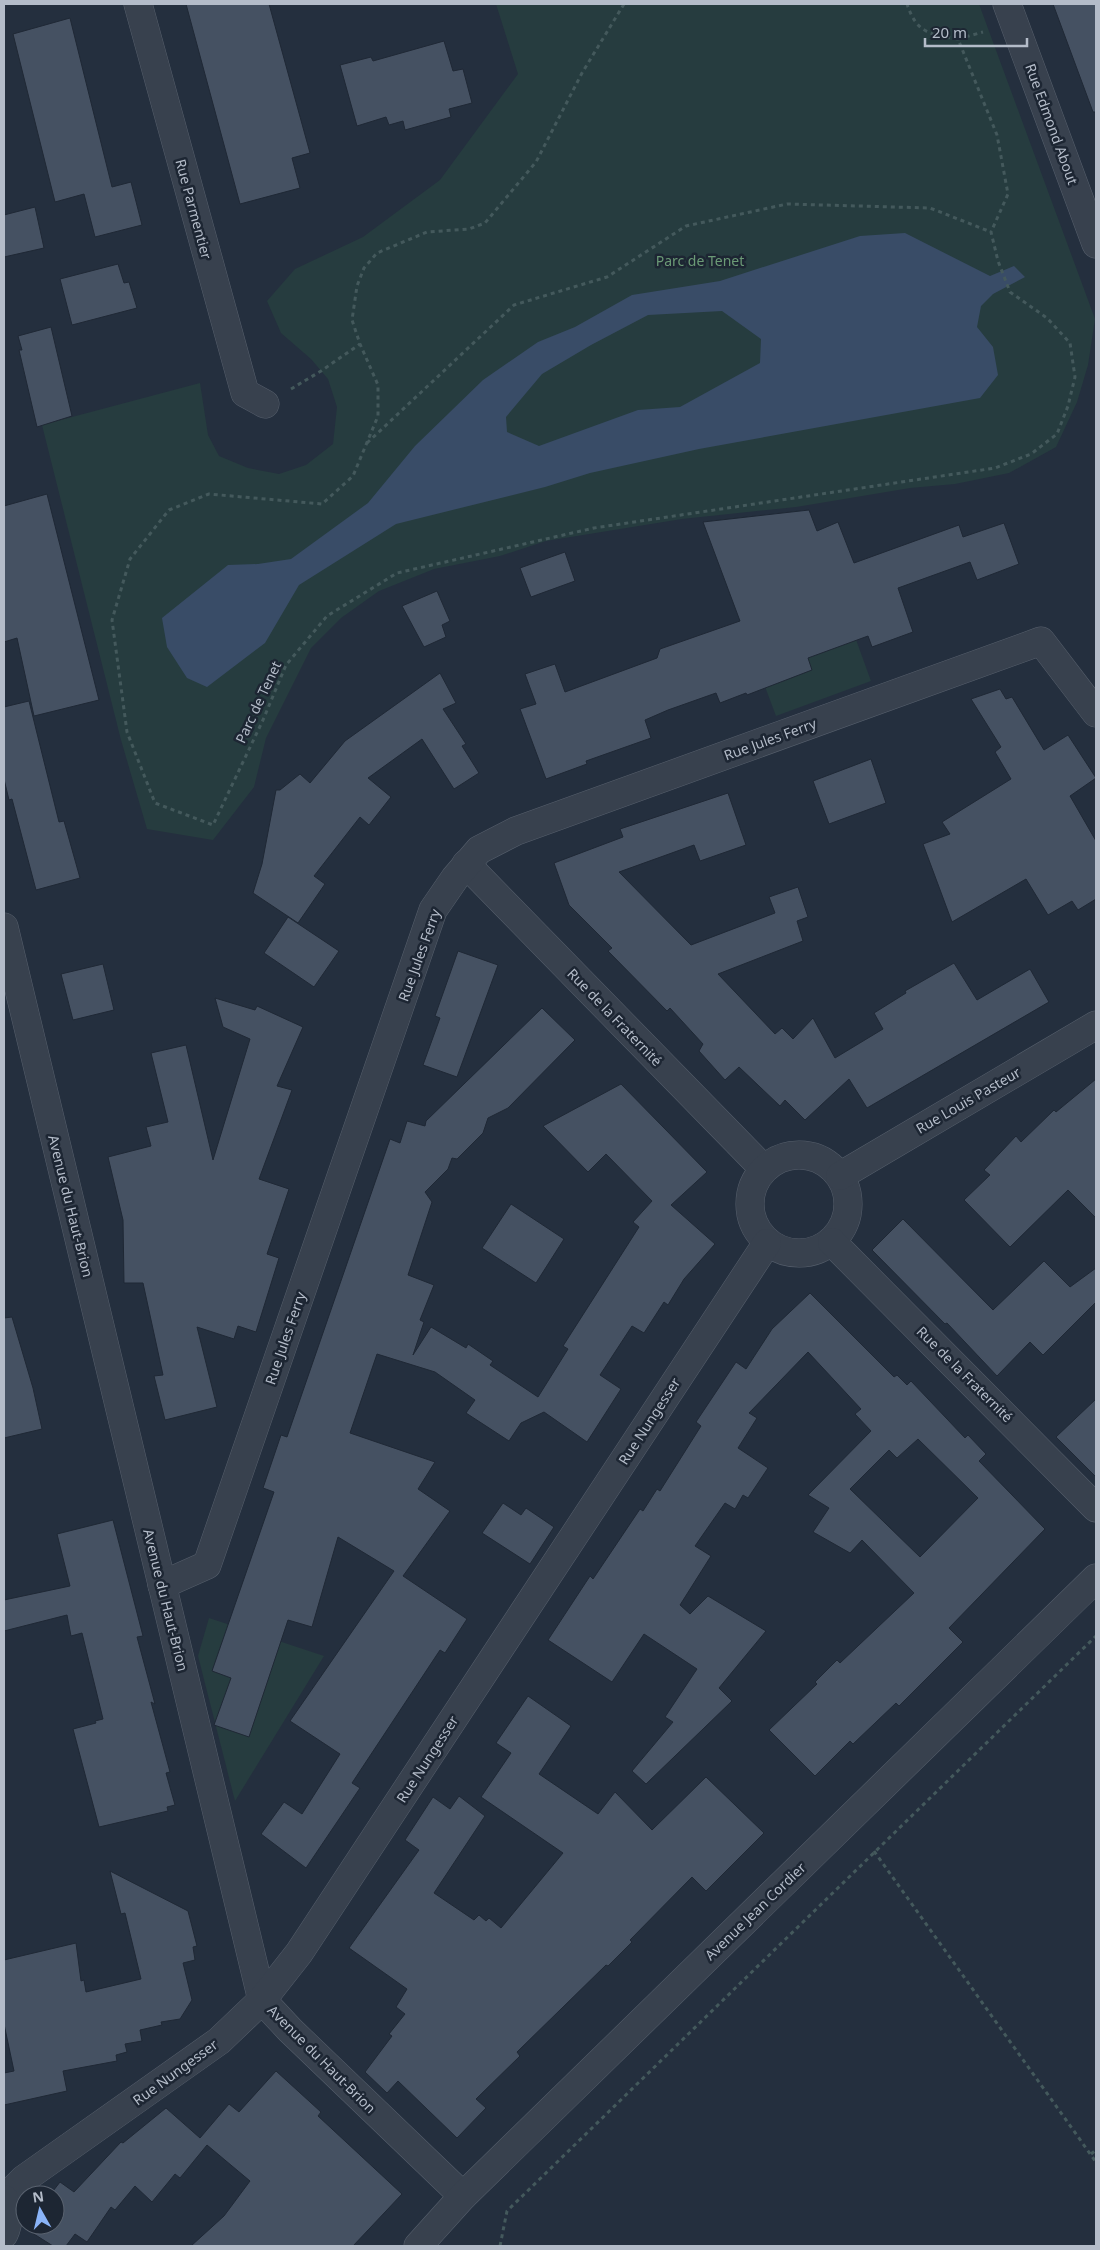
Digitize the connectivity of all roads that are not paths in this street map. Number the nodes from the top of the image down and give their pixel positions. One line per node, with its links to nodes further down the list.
1 (138, 4): 4 (street, Rue Parmentier)
2 (1008, 4): 3 (street, Rue Edmond About)
3 (1096, 244)
4 (265, 404)
5 (1096, 713): 6 (street, Rue Jules Ferry)
6 (466, 864): 9 (street, Rue de la Fraternité); 15 (street, Rue Jules Ferry)
7 (4, 932): 15 (street, Avenue du Haut-Brion)
8 (1096, 1025): 10 (street, Rue Louis Pasteur)
9 (764, 1169): 10 (street); 12 (street)
10 (840, 1176): 11 (street)
11 (832, 1242): 12 (street); 13 (street, Rue de la Fraternité)
12 (767, 1243): 16 (street, Rue Nungesser)
13 (1096, 1508)
14 (1096, 1578): 17 (street, Avenue Jean Cordier)
15 (162, 1585): 16 (street, Avenue du Haut-Brion)
16 (262, 2000): 17 (street, Avenue du Haut-Brion); 18 (street, Rue Nungesser)
17 (463, 2196): 22 (street, Avenue Jean Cordier)
18 (4, 2199): 19 (street)
19 (4, 2234)
20 (4, 2241): 21 (street)
21 (11, 2246)
22 (418, 2246)

